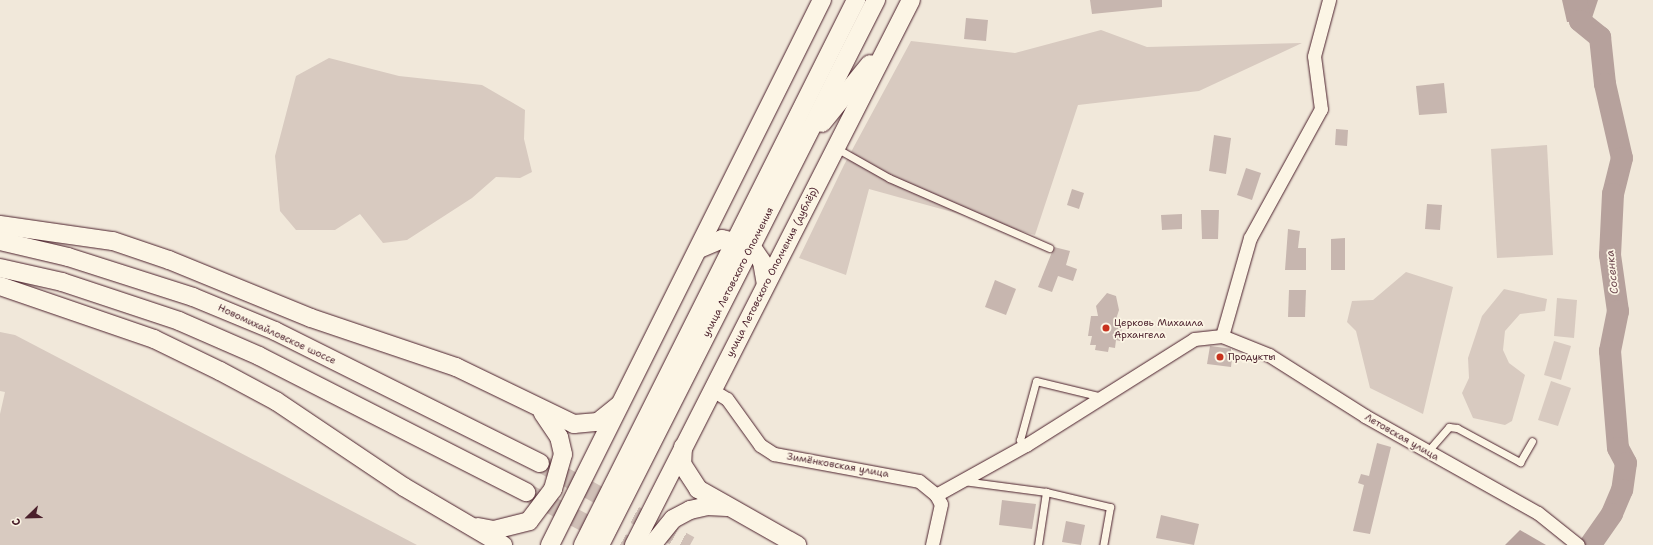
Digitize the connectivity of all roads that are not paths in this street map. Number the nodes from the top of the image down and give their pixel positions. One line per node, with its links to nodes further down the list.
1 (822, 0): 13 (street)
2 (856, 0): 11 (street, улица Летовского Ополчения)
3 (876, 0): 8 (street, улица Летовского Ополчения)
4 (911, 0): 6 (street, улица Летовского Ополчения (дублёр))
5 (1329, 0): 17 (street)
6 (894, 36): 7 (street, улица Летовского Ополчения (дублёр)); 8 (street)
7 (836, 148): 12 (lane); 15 (street, улица Летовского Ополчения (дублёр))
8 (800, 150): 11 (street, улица Летовского Ополчения)
9 (0, 225): 21 (street)
10 (0, 241): 26 (street, Новомихайловское шоссе)
11 (744, 243): 13 (street); 15 (street); 35 (street, улица Летовского Ополчения); 36 (street, улица Летовского Ополчения)
12 (1049, 248)
13 (699, 249): 20 (street)
14 (0, 268): 28 (street)
15 (766, 284): 18 (street, улица Летовского Ополчения (дублёр))
16 (0, 286): 32 (street)
17 (1222, 336): 19 (street); 25 (street, Летовская улица)
18 (712, 390): 24 (street, улица Летовского Ополчения (дублёр)); 30 (street, Зимёнковская улица)
19 (1102, 397): 23 (street); 23 (lane)
20 (620, 404): 21 (street); 34 (street)
21 (540, 410): 32 (street)
22 (1532, 441): 25 (lane)
23 (1026, 445): 27 (street)
24 (683, 447): 31 (street); 37 (street, улица Летовского Ополчения (дублёр))
25 (1428, 451): 43 (street, Летовская улица)
26 (540, 463)
27 (963, 481): 29 (lane); 30 (street)
28 (526, 492)
29 (1046, 492): 41 (lane); 42 (lane)
30 (936, 495): 40 (street)
31 (729, 508): 38 (street); 39 (street)
32 (469, 525): 33 (street)
33 (503, 545)
34 (550, 545)
35 (583, 545)
36 (600, 545)
37 (634, 545)
38 (652, 545)
39 (797, 545)
40 (932, 545)
41 (1038, 545)
42 (1103, 545)
43 (1578, 545)

